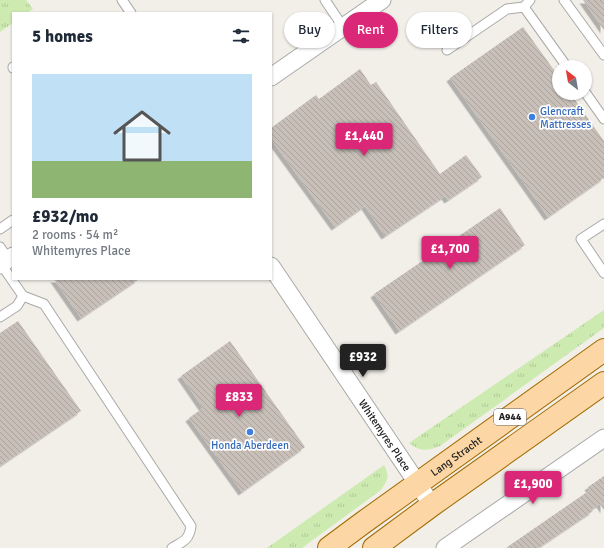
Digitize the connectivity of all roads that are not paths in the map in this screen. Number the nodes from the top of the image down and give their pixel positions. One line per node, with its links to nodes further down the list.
1 (122, 0): 6 (lane)
2 (325, 0): 8 (lane)
3 (382, 0): 7 (street)
4 (564, 0): 10 (lane)
5 (527, 3): 9 (lane); 11 (lane)
6 (130, 12)
7 (365, 12)
8 (343, 27): 12 (street)
9 (447, 50)
10 (604, 55)
11 (563, 60)
12 (272, 76)
13 (591, 100): 14 (lane)
14 (604, 119)
15 (12, 221): 17 (lane)
16 (604, 224): 20 (lane)
17 (0, 229)
18 (4, 258): 21 (lane)
19 (272, 267): 28 (street, Whitemyres Place)
20 (604, 273)
21 (12, 274)
22 (15, 280): 23 (lane)
23 (23, 296): 24 (lane); 30 (lane)
24 (0, 317)
25 (604, 350): 28 (main road, Lang Stracht / A944)
26 (604, 383): 29 (main road, A944)
27 (604, 438): 33 (street)
28 (417, 484): 29 (street, Whitemyres Place); 31 (main road, Lang Stracht / A944)
29 (432, 505): 32 (main road, A944)
30 (172, 548)
31 (329, 548)
32 (374, 548)
33 (444, 548)

